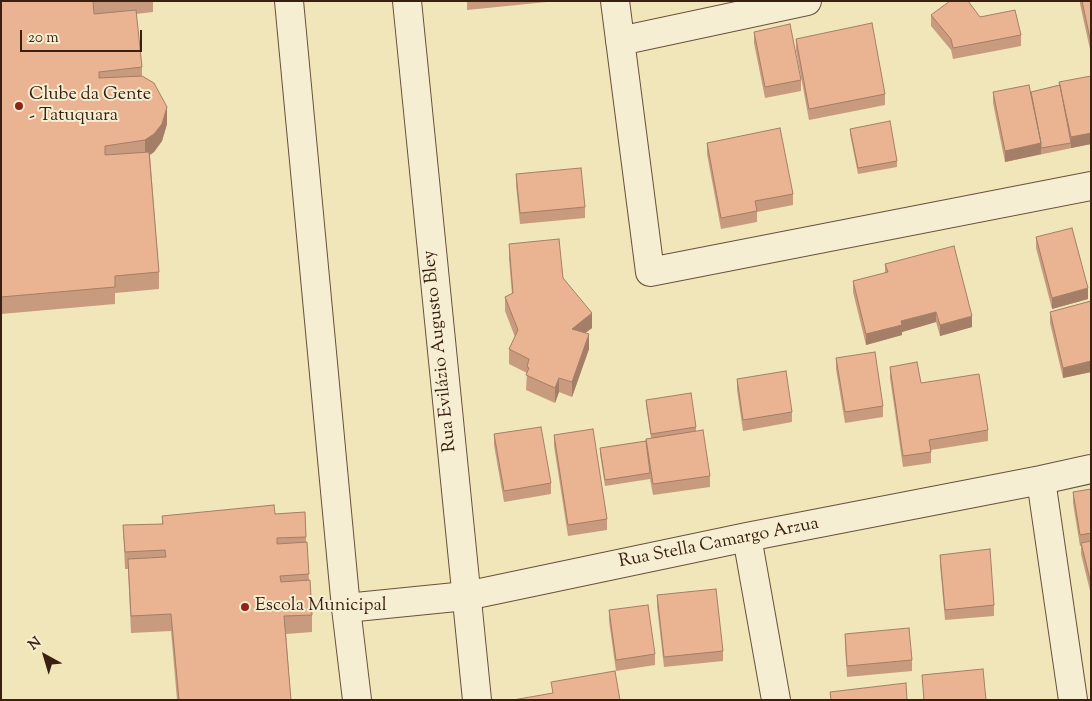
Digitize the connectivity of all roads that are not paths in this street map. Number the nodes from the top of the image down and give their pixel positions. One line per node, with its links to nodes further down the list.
1 (289, 1): 11 (street)
2 (407, 1): 10 (street, Rua Evilázio Augusto Bley)
3 (615, 1): 5 (street)
4 (807, 1): 5 (street)
5 (620, 41): 6 (street)
6 (1091, 186)
7 (1091, 469): 8 (street, Rua Stella Camargo Arzua)
8 (1041, 480): 9 (street, Rua Stella Camargo Arzua); 15 (street)
9 (747, 537): 10 (street, Rua Stella Camargo Arzua); 14 (street)
10 (466, 596): 11 (street, Rua Stella Camargo Arzua); 13 (street, Rua Evilázio Augusto Bley)
11 (346, 608): 12 (street)
12 (357, 700)
13 (477, 700)
14 (776, 700)
15 (1073, 700)

